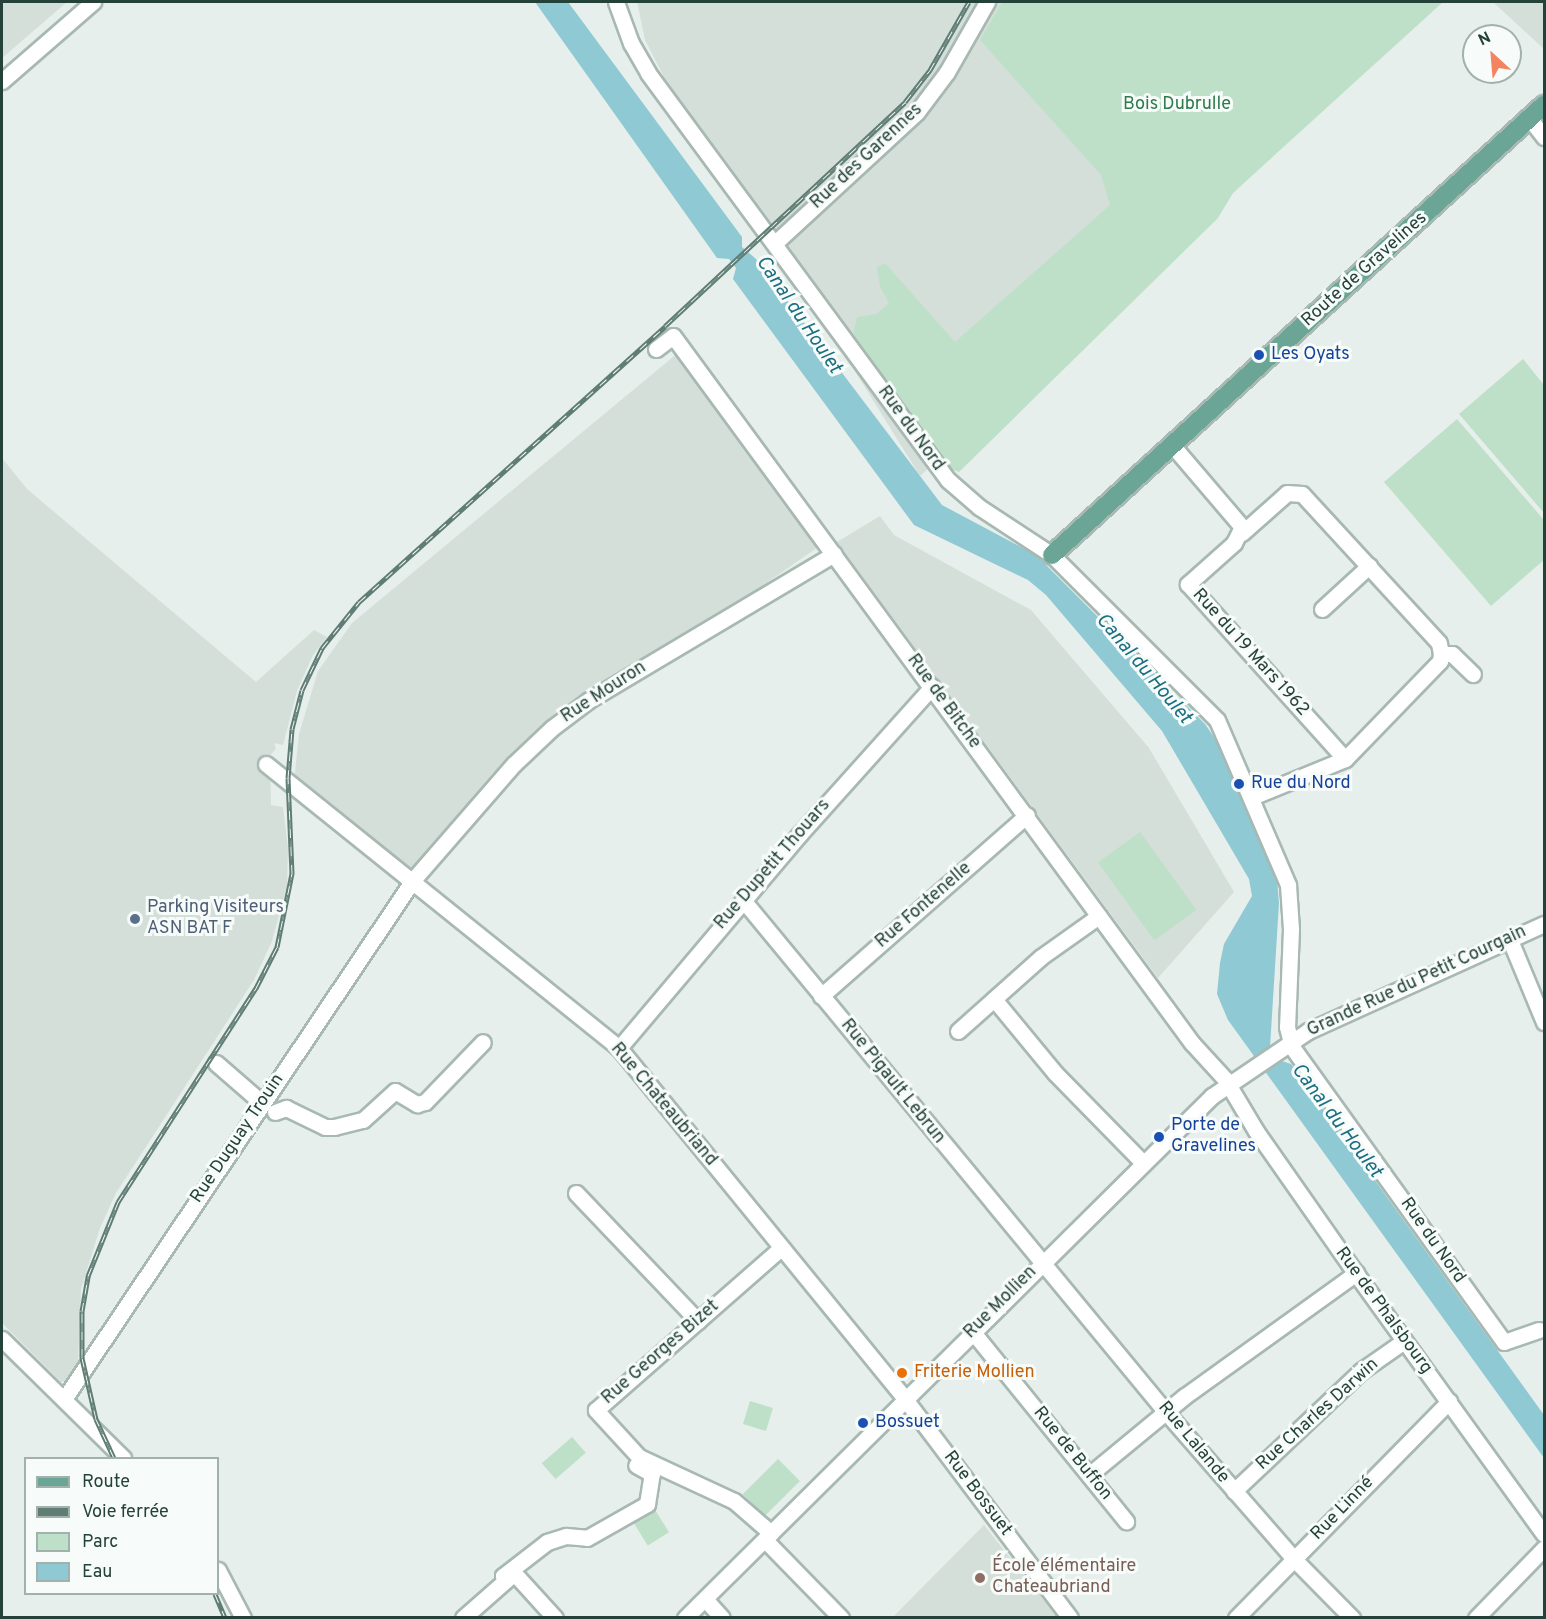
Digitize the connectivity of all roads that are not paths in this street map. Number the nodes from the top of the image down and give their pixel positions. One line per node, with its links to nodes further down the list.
1 (93, 2): 4 (street)
2 (616, 2): 8 (street, Rue du Nord)
3 (987, 2): 8 (street, Rue des Garennes)
4 (2, 81)
5 (1545, 105): 6 (main road, Route de Gravelines)
6 (1530, 119): 7 (street); 10 (main road, Route de Gravelines)
7 (1545, 137)
8 (775, 243): 13 (street, Rue du Nord)
9 (656, 349): 12 (street, Rue de Bitche)
10 (1173, 446): 11 (street); 13 (main road, Route de Gravelines)
11 (1242, 533): 14 (street); 19 (street, Rue du 19 Mars 1962)
12 (834, 554): 18 (street, Rue de Bitche); 23 (street, Rue Mouron)
13 (1052, 555): 21 (street, Rue du Nord)
14 (1369, 566): 15 (street); 16 (street)
15 (1322, 609)
16 (1441, 654): 17 (street); 19 (street)
17 (1473, 674)
18 (932, 687): 22 (street, Rue de Bitche); 24 (street, Rue Dupetit Thouars)
19 (1345, 759): 21 (street)
20 (266, 764): 23 (street, Rue Chateaubriand)
21 (1252, 797): 33 (street, Rue du Nord)
22 (1027, 815): 25 (street, Rue de Bitche); 28 (street, Rue Fontenelle)
23 (412, 879): 34 (street, Rue Chateaubriand); 38 (street, Rue Duguay Trouin)
24 (743, 900): 28 (street, Rue Pigault Lebrun); 34 (street, Rue Dupetit Thouars)
25 (1099, 916): 29 (street); 37 (street, Rue de Bitche)
26 (1545, 924): 27 (street, Grande Rue du Petit Courgain)
27 (1510, 940): 30 (street); 33 (street, Grande Rue du Petit Courgain)
28 (821, 996): 43 (street, Rue Pigault Lebrun)
29 (994, 999): 31 (street); 40 (street)
30 (1545, 1022)
31 (958, 1031)
32 (483, 1042): 39 (street)
33 (1290, 1042): 35 (street, Grande Rue du Petit Courgain); 46 (street, Rue du Nord)
34 (619, 1048): 42 (street, Rue Chateaubriand)
35 (1276, 1051): 37 (street, Rue Mollien)
36 (216, 1063): 38 (street)
37 (1228, 1084): 40 (street, Rue Mollien); 44 (street, Rue de Phalsbourg)
38 (262, 1103): 50 (street, Rue Duguay Trouin)
39 (275, 1112)
40 (1143, 1163): 43 (street, Rue Mollien)
41 (576, 1193): 45 (street)
42 (781, 1248): 45 (street, Rue Georges Bizet); 51 (street, Rue Chateaubriand)
43 (1041, 1264): 47 (street, Rue Mollien); 53 (street, Rue Lalande)
44 (1356, 1273): 49 (street, Rue de Phalsbourg); 53 (street)
45 (698, 1321): 55 (street, Rue Georges Bizet)
46 (1539, 1330)
47 (972, 1331): 51 (street, Rue Mollien); 56 (street, Rue de Buffon)
48 (2, 1339): 50 (street)
49 (1404, 1341): 52 (street, Rue de Phalsbourg); 57 (street, Rue Charles Darwin)
50 (64, 1399): 54 (street)
51 (905, 1399): 60 (street, Rue Mollien); 72 (street, Rue Bossuet)
52 (1449, 1401): 59 (street, Rue de Phalsbourg); 62 (street, Rue Linné)
53 (1165, 1411): 56 (street); 57 (street, Rue Lalande)
54 (122, 1457)
55 (639, 1457): 60 (street, Rue Georges Bizet); 64 (street)
56 (1089, 1475): 58 (street, Rue de Buffon)
57 (1234, 1491): 62 (street, Rue Lalande)
58 (1126, 1521)
59 (1545, 1534)
60 (768, 1537): 65 (street, Rue Mollien); 71 (street, Rue Georges Bizet)
61 (1545, 1548): 75 (street)
62 (1294, 1559): 73 (street, Rue Linné); 74 (street, Rue Lalande)
63 (219, 1572): 66 (street)
64 (510, 1577): 67 (street); 68 (street)
65 (705, 1599): 69 (street, Rue Mollien); 70 (street)
66 (243, 1617)
67 (463, 1617)
68 (555, 1617)
69 (685, 1617)
70 (722, 1617)
71 (841, 1617)
72 (1070, 1617)
73 (1236, 1617)
74 (1352, 1617)
75 (1476, 1617)

